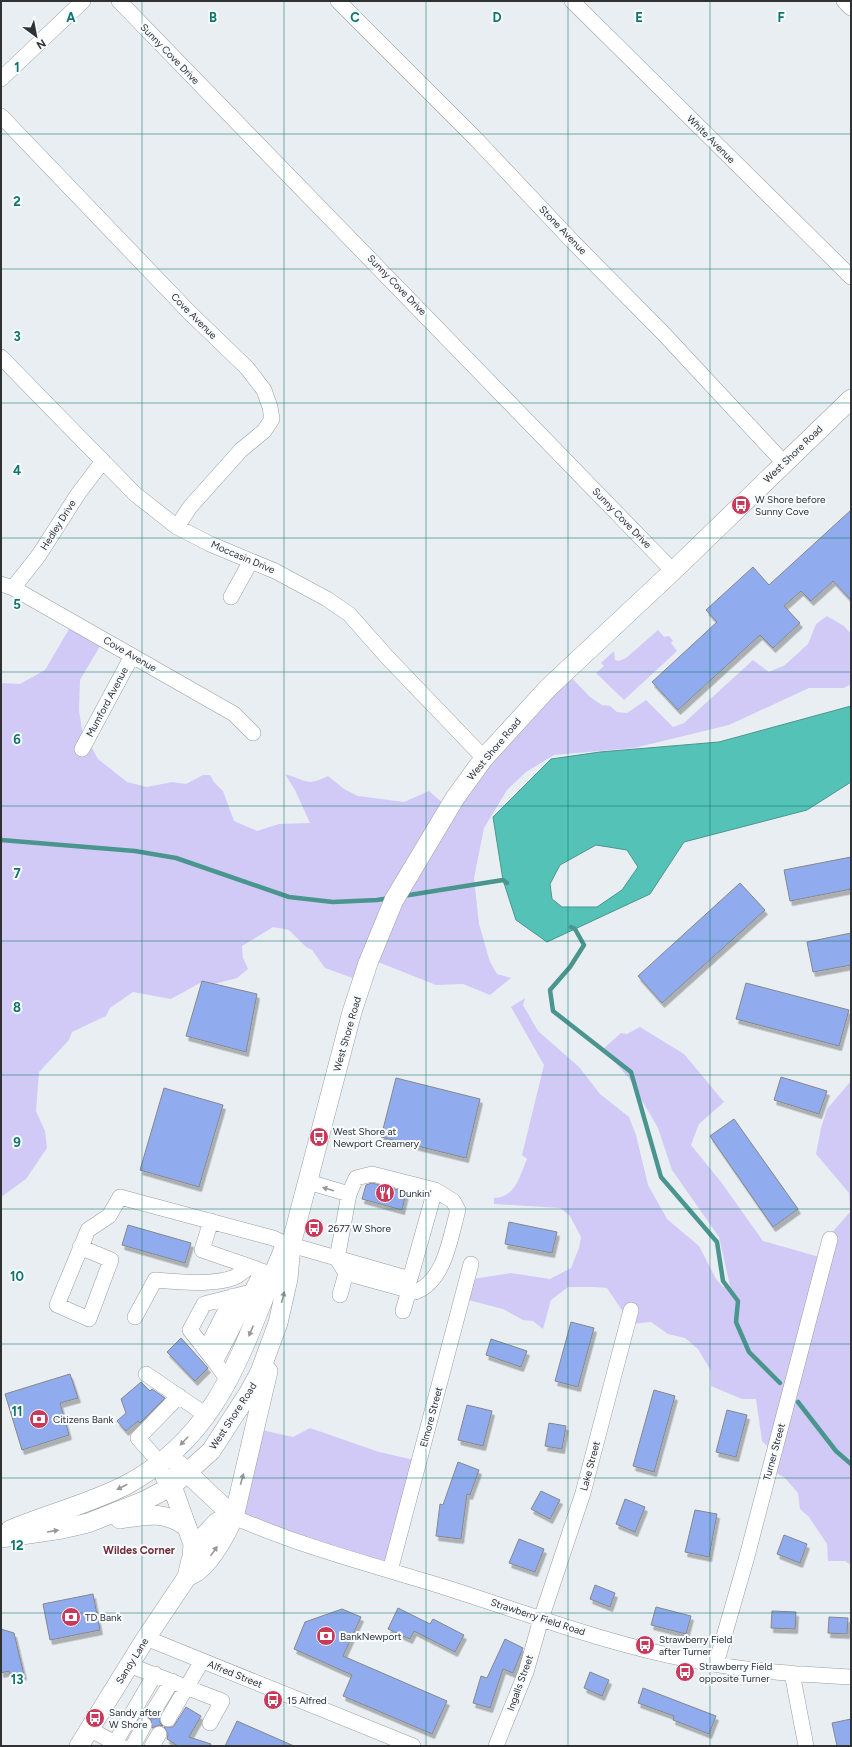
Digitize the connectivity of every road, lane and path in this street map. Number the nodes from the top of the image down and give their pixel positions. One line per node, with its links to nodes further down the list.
1 (83, 1): 7 (street)
2 (119, 1): 16 (street, Sunny Cove Drive)
3 (338, 1): 13 (street, Stone Avenue)
4 (572, 1): 9 (street, White Avenue)
5 (844, 1): 6 (street)
6 (851, 8)
7 (1, 79)
8 (1, 116): 14 (street, Cove Avenue)
9 (851, 276)
10 (1, 357): 12 (street, Moccasin Drive)
11 (851, 399): 13 (main road, West Shore Road)
12 (103, 461): 14 (street, Moccasin Drive); 17 (street, Hedley Drive)
13 (784, 463): 16 (main road, West Shore Road)
14 (177, 527): 15 (street, Moccasin Drive)
15 (251, 561): 18 (street); 22 (street, Moccasin Drive)
16 (673, 571): 22 (main road, West Shore Road)
17 (7, 586): 19 (street, Cove Avenue)
18 (231, 597)
19 (132, 656): 20 (street, Cove Avenue); 21 (street, Mumford Avenue)
20 (253, 733)
21 (82, 749)
22 (484, 758): 23 (main road, West Shore Road)
23 (308, 1182): 25 (street, one-way to 23); 28 (main road, West Shore Road)
24 (435, 1190): 25 (street); 30 (street); 34 (street)
25 (349, 1194): 30 (street)
26 (211, 1221): 28 (street); 29 (street); 32 (street)
27 (830, 1239): 61 (street, Turner Street)
28 (289, 1244): 30 (street); 32 (main road, West Shore Road); 41 (main road, West Shore Road, one-way to 28)
29 (80, 1247): 29 (street)
30 (337, 1259): 33 (street)
31 (471, 1264): 57 (street, Elmore Street)
32 (261, 1271): 35 (main road, West Shore Road); 40 (street)
33 (346, 1272): 34 (street); 36 (street)
34 (409, 1290): 39 (street)
35 (259, 1294): 37 (street); 43 (street); 45 (main road, West Shore Road, one-way to 45)
36 (340, 1295)
37 (233, 1296): 42 (street); 42 (street)
38 (631, 1310): 58 (street, Lake Street)
39 (403, 1311)
40 (135, 1317)
41 (274, 1335): 49 (main road, West Shore Road); 51 (main road, Sandy Lane, one-way to 41)
42 (206, 1349): 43 (street)
43 (215, 1362): 45 (street)
44 (146, 1374): 46 (street)
45 (228, 1380): 47 (main road, West Shore Road)
46 (179, 1396): 47 (street); 48 (street)
47 (206, 1415): 48 (main road, West Shore Road, one-way to 48)
48 (162, 1462): 49 (main road); 50 (main road); 54 (main road, West Shore Road, one-way to 54)
49 (187, 1474): 50 (main road, West Shore Road); 51 (main road)
50 (172, 1486): 52 (main road, West Shore Road); 53 (main road)
51 (234, 1517): 56 (main road, Sandy Lane); 57 (street, Strawberry Field Road)
52 (88, 1523): 53 (main road); 55 (main road, West Shore Road, one-way to 52)
53 (187, 1527): 56 (main road)
54 (1, 1534)
55 (1, 1538)
56 (189, 1569): 59 (main road, Sandy Lane)
57 (390, 1571): 58 (street, Strawberry Field Road)
58 (541, 1619): 61 (street, Strawberry Field Road); 77 (street, Ingalls Street)
59 (146, 1638): 60 (street, Alfred Street); 62 (main road, Sandy Lane)
60 (202, 1661): 67 (street); 76 (street, Alfred Street)
61 (716, 1664): 63 (street, Strawberry Field Road)
62 (129, 1665): 64 (street); 72 (main road, Sandy Lane)
63 (792, 1673): 65 (street, Strawberry Field Road); 78 (street)
64 (154, 1674): 66 (street); 73 (street)
65 (851, 1677)
66 (172, 1681): 67 (street); 68 (street)
67 (187, 1686): 69 (street); 70 (street)
68 (154, 1710)
69 (168, 1718)
70 (210, 1723)
71 (144, 1725): 75 (street)
72 (89, 1729): 73 (street); 74 (main road, Sandy Lane)
73 (118, 1744)
74 (79, 1746)
75 (133, 1746)
76 (413, 1746)
77 (496, 1746)
78 (806, 1746)

